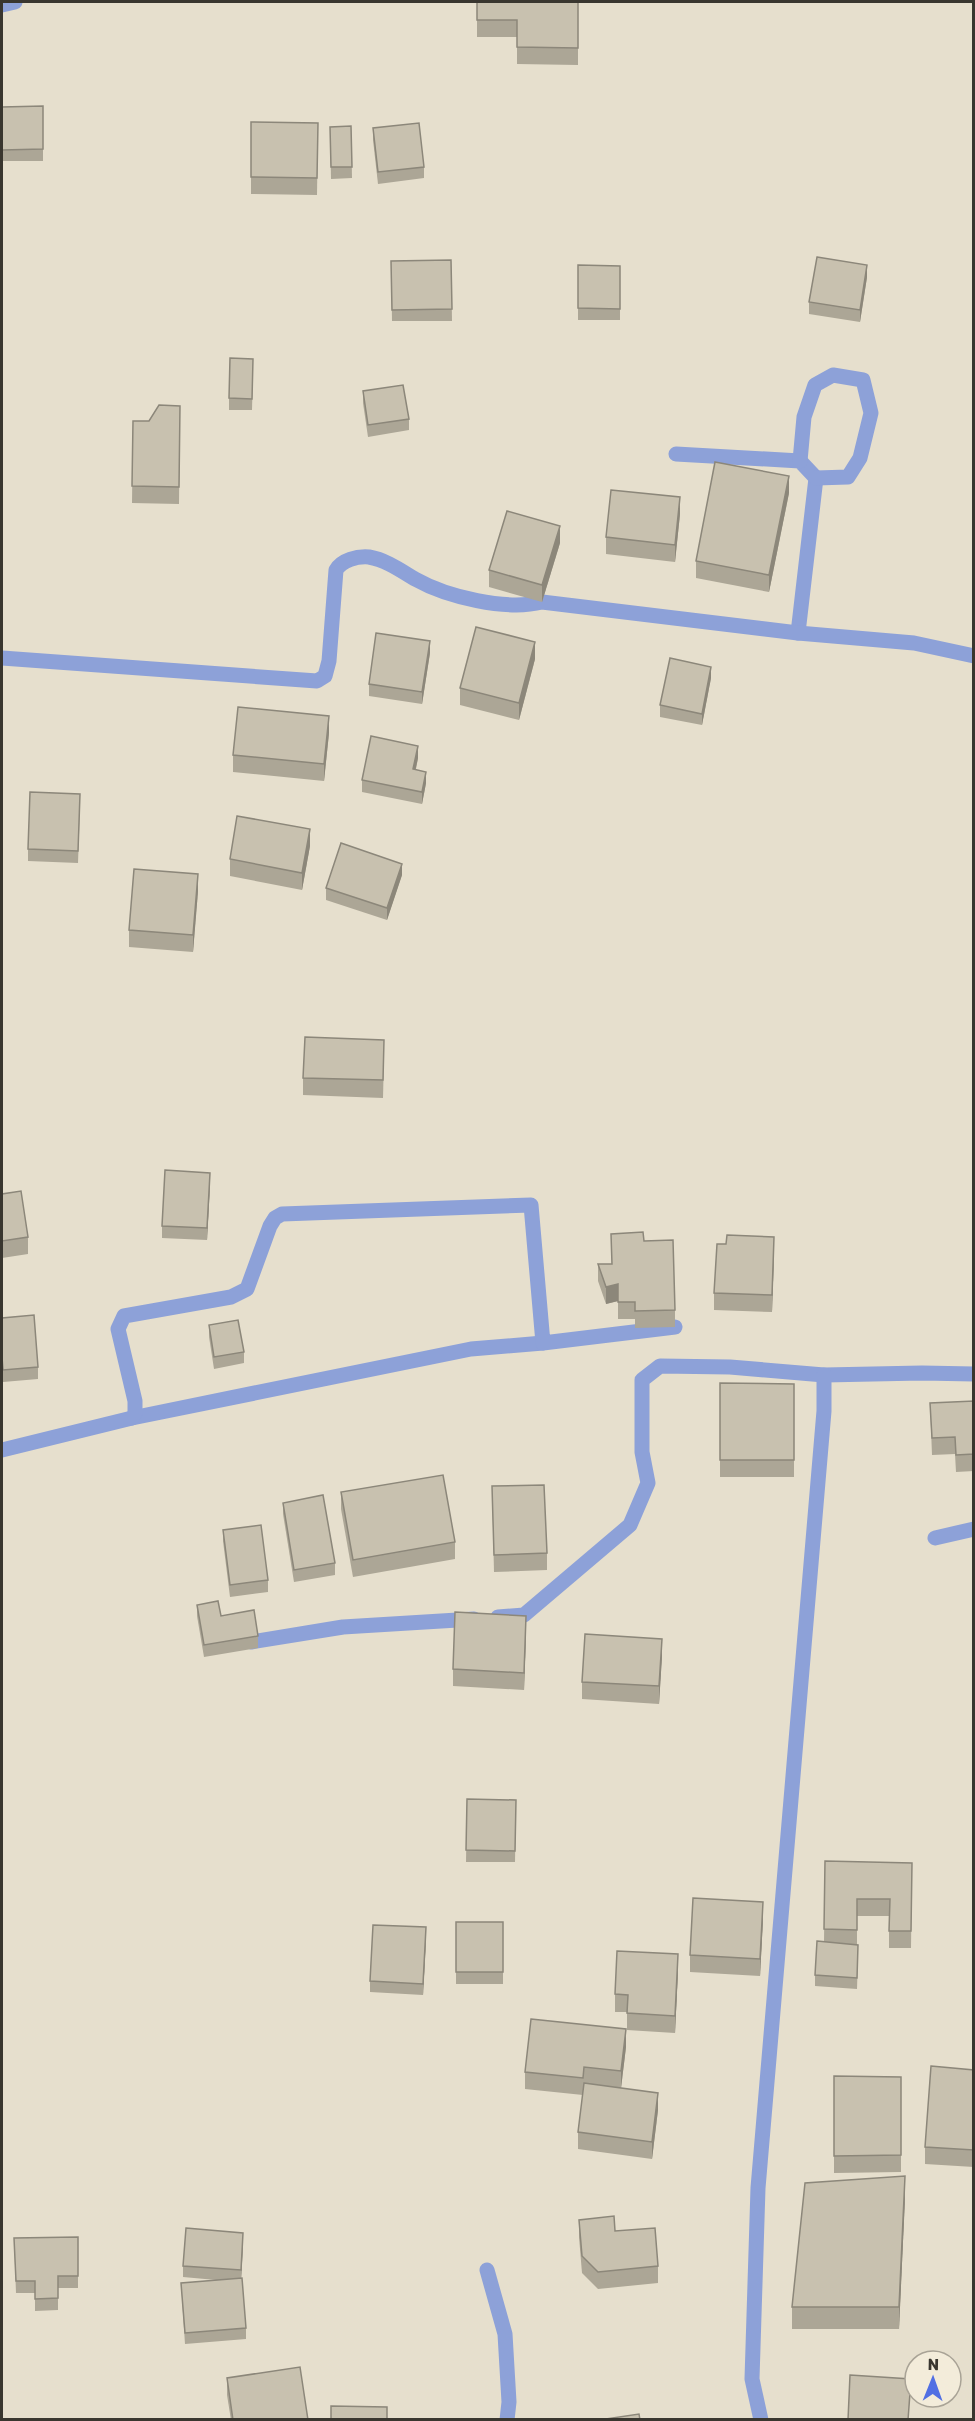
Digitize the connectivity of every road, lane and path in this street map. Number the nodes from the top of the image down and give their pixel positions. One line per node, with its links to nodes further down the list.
1 (15, 2): 2 (street)
2 (2, 5)
3 (676, 454): 4 (street)
4 (800, 461): 5 (street); 5 (street)
5 (816, 478): 6 (street)
6 (798, 633): 7 (street); 8 (street)
7 (974, 656)
8 (2, 658)
9 (675, 1327): 10 (street)
10 (543, 1343): 13 (street); 13 (street)
11 (974, 1374): 12 (street)
12 (824, 1375): 17 (street); 20 (street)
13 (132, 1418): 14 (street)
14 (2, 1450)
15 (974, 1529): 16 (street)
16 (935, 1538)
17 (250, 1642)
18 (488, 2270): 19 (street)
19 (507, 2420)
20 (761, 2420)

